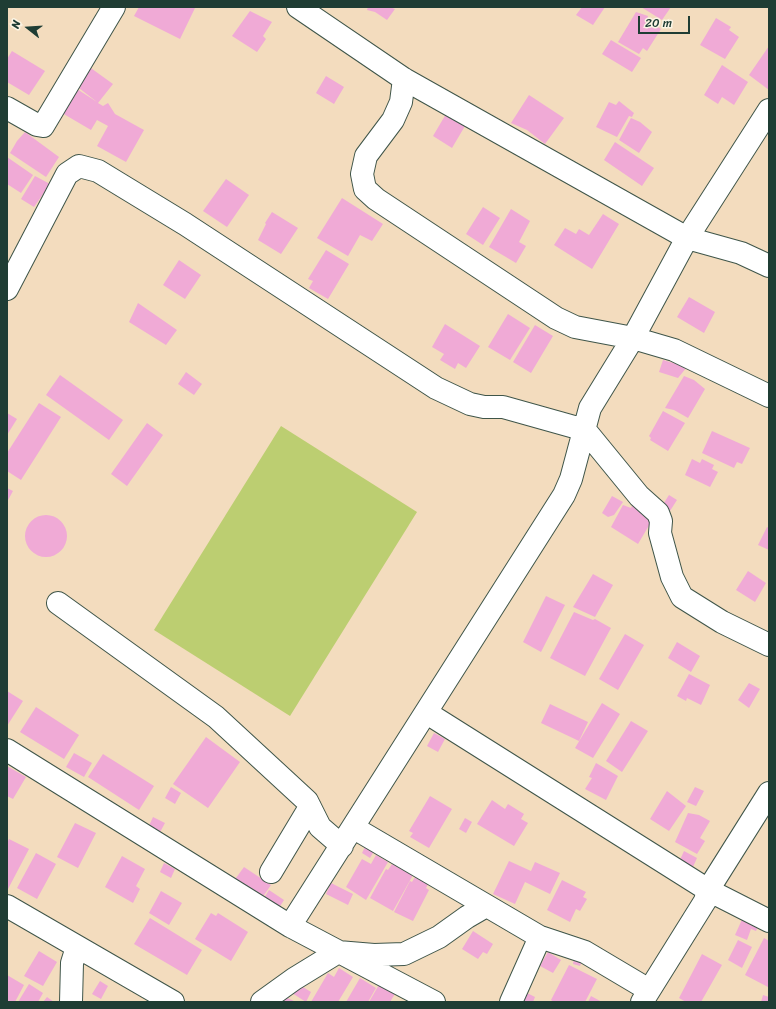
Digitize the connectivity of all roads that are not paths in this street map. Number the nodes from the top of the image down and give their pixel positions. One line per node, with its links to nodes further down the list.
1 (114, 7): 4 (street)
2 (298, 7): 3 (street)
3 (404, 79): 6 (street); 9 (street)
4 (7, 108)
5 (769, 110): 6 (street)
6 (687, 238): 7 (street); 9 (street)
7 (769, 266)
8 (7, 289): 11 (street)
9 (633, 338): 10 (street); 11 (street)
10 (769, 396)
11 (585, 430): 13 (street); 14 (street)
12 (58, 602): 17 (street)
13 (769, 645)
14 (427, 713): 18 (street); 20 (street)
15 (7, 750): 24 (street)
16 (769, 793): 20 (street)
17 (310, 807): 18 (street); 19 (street)
18 (348, 837): 22 (street); 24 (street)
19 (271, 872)
20 (708, 890): 23 (street); 28 (street)
21 (7, 906): 26 (street)
22 (486, 906): 25 (street); 27 (street)
23 (769, 921)
24 (290, 926): 27 (street)
25 (540, 937): 28 (street); 33 (street)
26 (77, 947): 29 (street); 30 (street)
27 (338, 952): 31 (street); 32 (street)
28 (645, 996)
29 (71, 1002)
30 (173, 1002)
31 (262, 1002)
32 (434, 1002)
33 (511, 1002)

